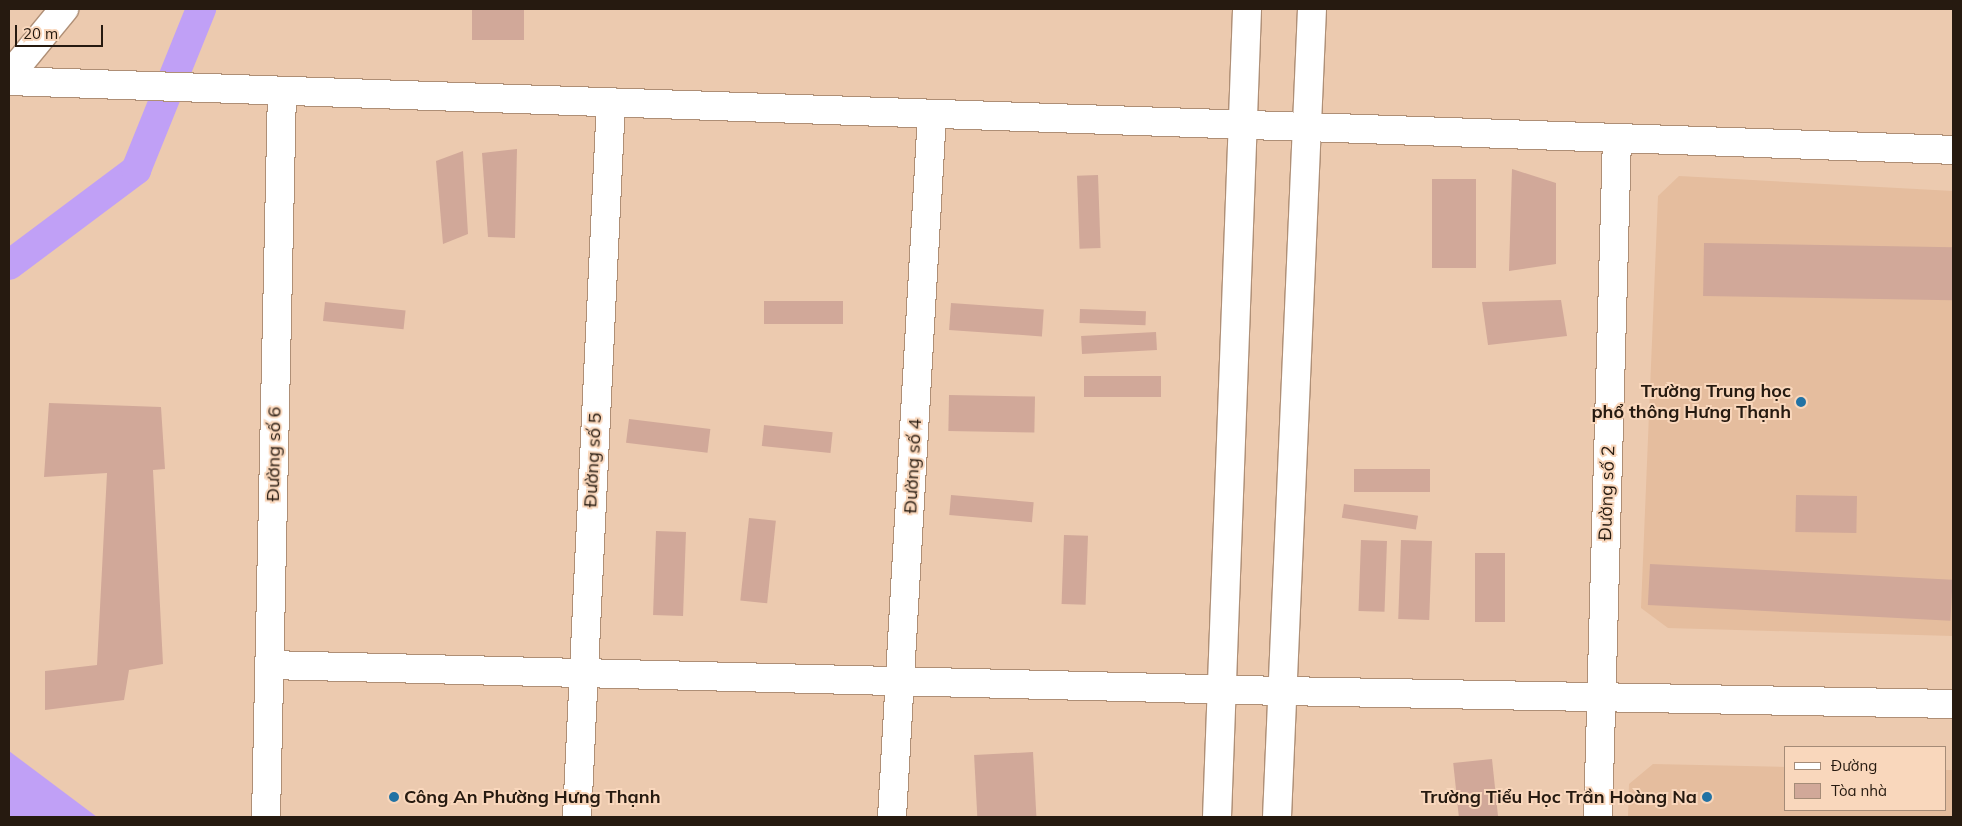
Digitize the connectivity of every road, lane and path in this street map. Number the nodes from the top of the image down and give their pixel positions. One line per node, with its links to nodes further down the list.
1 (64, 9): 4 (street)
2 (1247, 9): 9 (street)
3 (1312, 9): 10 (street)
4 (9, 76)
5 (9, 81): 6 (street)
6 (282, 91): 7 (street); 13 (street, Đường số 6)
7 (611, 102): 8 (street); 14 (street, Đường số 5)
8 (932, 114): 9 (street); 15 (street, Đường số 4)
9 (1242, 124): 10 (street); 16 (street)
10 (1307, 127): 11 (street); 17 (street)
11 (1618, 138): 12 (street); 18 (street, Đường số 2)
12 (1953, 150)
13 (270, 665): 14 (street); 20 (street, Đường số 6)
14 (582, 672): 15 (street); 21 (street, Đường số 5)
15 (902, 680): 16 (street); 22 (street, Đường số 4)
16 (1222, 688): 17 (street); 23 (street)
17 (1282, 691): 18 (street); 24 (street)
18 (1601, 697): 19 (street); 25 (street, Đường số 2)
19 (1953, 704)
20 (266, 817)
21 (577, 817)
22 (892, 817)
23 (1217, 817)
24 (1277, 817)
25 (1598, 817)

